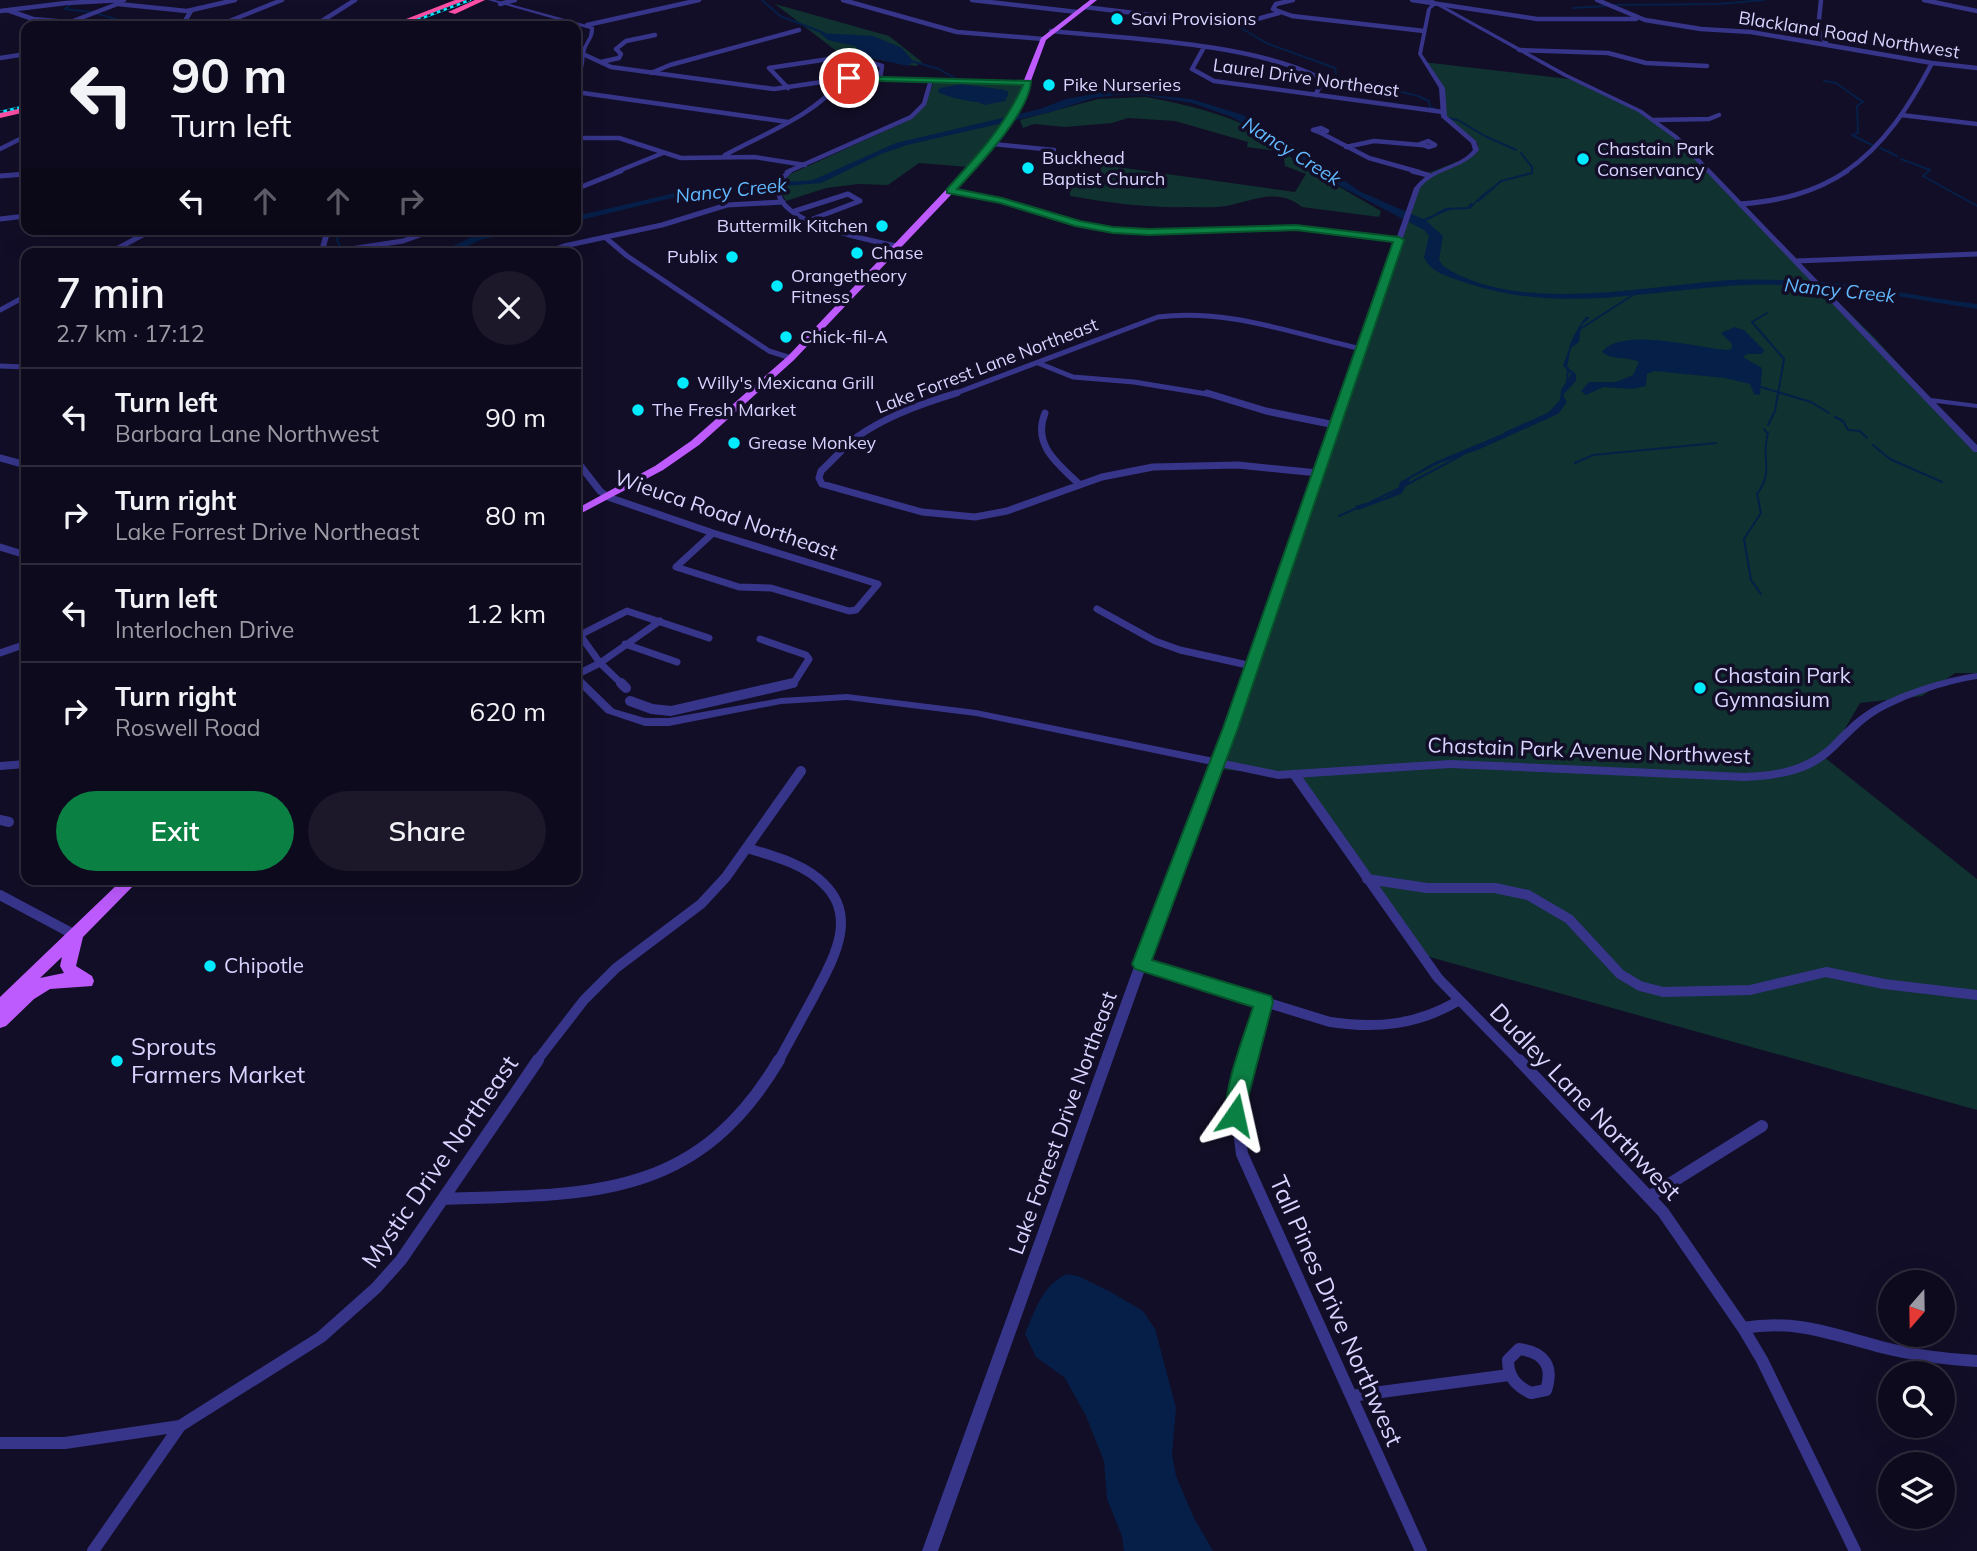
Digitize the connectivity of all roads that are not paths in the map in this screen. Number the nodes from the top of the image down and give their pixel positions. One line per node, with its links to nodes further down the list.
1 (126, 0): 19 (street); 22 (street)
2 (236, 0): 23 (street)
3 (282, 0): 32 (street)
4 (355, 0): 33 (street)
5 (462, 0): 34 (highway)
6 (481, 0): 35 (highway)
7 (516, 0): 20 (street)
8 (699, 0): 38 (street)
9 (843, 0): 43 (street)
10 (972, 0): 25 (street)
11 (1094, 0): 21 (main road)
12 (1293, 0): 27 (street)
13 (1412, 0): 18 (street)
14 (1597, 0): 28 (street, Blackland Road Northwest)
15 (1821, 0): 44 (street)
16 (1924, 0): 24 (street)
17 (492, 1): 20 (street)
18 (1433, 1): 28 (street); 41 (street); 46 (street)
19 (118, 4): 23 (street); 30 (street)
20 (500, 4): 36 (street)
21 (1084, 7): 25 (main road); 27 (street)
22 (10, 11): 26 (street); 29 (street)
23 (191, 11): 31 (street)
24 (1977, 11)
25 (1077, 12): 40 (main road)
26 (0, 13)
27 (1279, 13): 41 (street)
28 (1645, 20): 44 (street, Blackland Road Northwest)
29 (58, 21)
30 (73, 21)
31 (185, 21)
32 (230, 21)
33 (322, 21)
34 (405, 21)
35 (426, 21)
36 (570, 21)
37 (581, 24): 38 (street)
38 (587, 25): 47 (street)
39 (799, 30): 55 (street)
40 (1051, 31): 43 (main road); 45 (street)
41 (1424, 31): 66 (street)
42 (655, 35): 51 (street)
43 (1043, 39): 59 (main road)
44 (1827, 45): 52 (street, Blackland Road Northwest)
45 (1203, 49): 62 (street); 62 (street, Laurel Drive Northeast)
46 (1519, 50): 53 (street); 70 (street)
47 (583, 54): 50 (street); 51 (street)
48 (21, 55): 49 (street)
49 (0, 58)
50 (581, 61)
51 (598, 62): 55 (street)
52 (1932, 63): 54 (street, Blackland Road Northwest); 69 (street)
53 (1707, 66)
54 (1977, 68)
55 (651, 73): 60 (street)
56 (843, 79): 57 (street); 60 (street); 71 (street)
57 (880, 79): 58 (street); 60 (street)
58 (932, 80): 59 (street); 85 (street)
59 (1028, 83): 74 (main road)
60 (788, 88)
61 (581, 93): 71 (street)
62 (1315, 95): 66 (street, Laurel Drive Northeast)
63 (21, 103): 64 (highway)
64 (0, 108)
65 (21, 110): 67 (highway)
66 (1443, 112): 87 (street)
67 (0, 115)
68 (1718, 115): 70 (street)
69 (1901, 116): 72 (street); 92 (street)
70 (1654, 120): 92 (street)
71 (788, 122): 84 (street)
72 (1977, 124)
73 (1321, 133): 80 (street)
74 (999, 135): 77 (main road); 79 (street)
75 (21, 138): 81 (street)
76 (581, 138): 82 (street)
77 (993, 144): 79 (street); 90 (main road)
78 (1421, 145): 80 (street)
79 (1018, 146): 83 (street)
80 (1346, 147): 87 (street)
81 (0, 149)
82 (663, 153): 84 (street); 89 (street)
83 (1052, 155)
84 (723, 158): 85 (street)
85 (805, 165): 91 (street)
86 (21, 174): 88 (street)
87 (1428, 175): 100 (street, Lake Forrest Drive Northeast)
88 (0, 176)
89 (581, 187)
90 (951, 191): 100 (street); 101 (main road)
91 (783, 202): 93 (street); 99 (street)
92 (1740, 204): 106 (street)
93 (795, 211): 96 (street); 96 (street)
94 (21, 217): 95 (street)
95 (0, 219)
96 (810, 220): 101 (street)
97 (143, 235): 102 (street)
98 (420, 235): 103 (street)
99 (606, 238): 104 (street); 110 (street)
100 (1399, 240): 109 (street, Lake Forrest Drive Northeast)
101 (897, 246): 110 (main road)
102 (118, 248)
103 (358, 248)
104 (558, 248)
105 (1977, 254): 106 (street)
106 (1796, 261): 114 (street)
107 (21, 299): 108 (street)
108 (0, 310)
109 (1362, 349): 111 (street, Lake Forrest Lane Northeast); 117 (street, Lake Forrest Drive Northeast)
110 (791, 358): 124 (main road)
111 (1038, 363): 117 (street); 123 (street, Lake Forrest Lane Northeast)
112 (0, 366): 113 (street)
113 (21, 367)
114 (1929, 400): 115 (street); 118 (street)
115 (1977, 406)
116 (1045, 413): 123 (street)
117 (1335, 425): 122 (street, Lake Forrest Drive Northeast)
118 (1977, 450)
119 (0, 458): 120 (street)
120 (21, 464)
121 (581, 466): 124 (street, Wieuca Road Northeast)
122 (1318, 473): 123 (street, Lake Forrest Lane Northeast); 140 (street, Lake Forrest Drive Northeast)
123 (1079, 484)
124 (608, 497): 125 (main road); 126 (street, Wieuca Road Northeast)
125 (581, 510)
126 (713, 533): 126 (street, Wieuca Road Northeast)
127 (0, 547): 128 (street)
128 (21, 553)
129 (1097, 609): 140 (street)
130 (660, 621): 131 (street); 133 (street); 135 (street)
131 (581, 634)
132 (581, 636): 139 (street)
133 (709, 638)
134 (760, 639): 145 (street)
135 (625, 644): 138 (street); 139 (street)
136 (21, 646): 137 (street)
137 (0, 653)
138 (677, 662)
139 (600, 663): 141 (street); 144 (street)
140 (1252, 666): 149 (street, Lake Forrest Drive Northeast)
141 (581, 673)
142 (1977, 676): 152 (street, Chastain Park Avenue Northwest)
143 (581, 681): 147 (street, Chastain Park Avenue Northwest)
144 (626, 688)
145 (757, 692): 146 (street); 147 (street)
146 (630, 701)
147 (758, 705): 149 (street, Chastain Park Avenue Northwest)
148 (21, 764): 150 (street)
149 (1216, 764): 152 (street, Chastain Park Avenue Northwest); 158 (street, Lake Forrest Drive Northeast)
150 (0, 766)
151 (801, 771): 153 (street, Mystic Drive Northeast)
152 (1296, 775): 154 (street, Dudley Lane Northwest)
153 (747, 848): 166 (street, Mystic Drive Northeast); 166 (street)
154 (1367, 879): 159 (street); 160 (street, Dudley Lane Northwest)
155 (127, 885): 157 (main road)
156 (0, 895): 157 (street)
157 (75, 935): 162 (main road); 163 (main road)
158 (1141, 964): 161 (street); 174 (street, Lake Forrest Drive Northeast)
159 (1977, 995)
160 (1458, 1001): 161 (street); 165 (street, Dudley Lane Northwest)
161 (1264, 1002): 170 (street, Tall Pines Drive Northwest)
162 (0, 1007)
163 (0, 1021)
164 (1762, 1126): 165 (street)
165 (1650, 1196): 167 (street, Dudley Lane Northwest)
166 (443, 1199): 171 (street, Mystic Drive Northeast)
167 (1743, 1328): 168 (street); 176 (street, Dudley Lane Northwest)
168 (1977, 1361)
169 (1509, 1375): 170 (street)
170 (1351, 1396): 175 (street, Tall Pines Drive Northwest)
171 (180, 1426): 172 (street); 173 (street, Mystic Drive Northeast)
172 (0, 1443)
173 (93, 1551)
174 (930, 1551)
175 (1421, 1551)
176 (1855, 1551)

